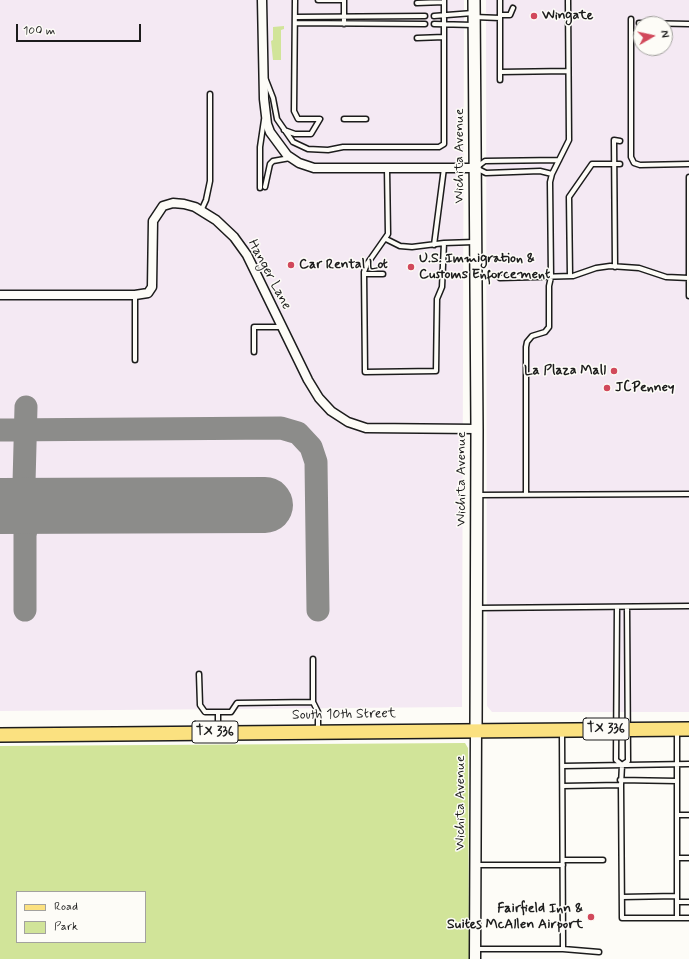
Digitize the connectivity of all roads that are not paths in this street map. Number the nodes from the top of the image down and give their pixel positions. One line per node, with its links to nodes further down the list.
1 (262, 0): 33 (street)
2 (295, 0): 15 (lane)
3 (318, 0): 4 (lane)
4 (344, 0): 17 (lane)
5 (474, 0): 19 (main road, Wichita Avenue)
6 (500, 0): 18 (lane)
7 (568, 0): 32 (lane)
8 (444, 1): 9 (lane); 14 (lane)
9 (417, 2)
10 (513, 8): 18 (lane)
11 (367, 16): 12 (lane); 17 (lane); 24 (lane)
12 (425, 16)
13 (434, 16): 14 (lane)
14 (444, 16): 19 (lane); 27 (lane)
15 (295, 17): 16 (lane); 21 (lane)
16 (318, 17): 17 (lane); 22 (lane)
17 (344, 17): 23 (lane)
18 (500, 17): 19 (lane); 34 (lane)
19 (474, 18): 27 (lane); 49 (main road, Wichita Avenue)
20 (631, 20): 46 (lane)
21 (295, 23): 22 (lane); 40 (lane)
22 (318, 24): 23 (lane)
23 (344, 24): 24 (lane)
24 (367, 24): 25 (lane)
25 (425, 24)
26 (434, 24): 27 (lane)
27 (444, 24): 30 (lane)
28 (673, 24): 29 (lane)
29 (689, 24)
30 (444, 37): 31 (lane); 40 (lane)
31 (417, 38)
32 (568, 71): 34 (lane); 43 (lane)
33 (263, 72): 37 (street); 40 (lane)
34 (500, 72): 35 (lane)
35 (500, 80)
36 (210, 94): 55 (lane)
37 (266, 110): 42 (street); 53 (lane)
38 (344, 119): 39 (lane)
39 (366, 119)
40 (284, 130)
41 (620, 141): 44 (lane)
42 (292, 158): 47 (street); 52 (lane)
43 (559, 160): 49 (lane); 50 (lane)
44 (614, 164): 45 (lane); 60 (lane); 63 (lane)
45 (620, 164)
46 (689, 164)
47 (387, 168): 48 (street); 56 (lane)
48 (444, 168): 49 (street); 59 (lane)
49 (475, 168): 50 (lane); 57 (main road, Wichita Avenue)
50 (552, 174): 64 (lane)
51 (689, 177): 54 (lane)
52 (265, 187)
53 (260, 188)
54 (689, 188): 66 (lane)
55 (201, 211): 68 (street, Hanger Lane); 70 (street, Hanger Lane)
56 (386, 239): 59 (lane); 61 (lane)
57 (476, 242): 58 (lane); 73 (main road, Wichita Avenue)
58 (444, 243): 59 (lane); 61 (lane)
59 (434, 245)
60 (616, 267): 63 (lane); 66 (lane)
61 (364, 274): 62 (lane)
62 (383, 274)
63 (570, 276): 64 (lane)
64 (551, 277): 65 (lane); 76 (lane)
65 (500, 278)
66 (689, 278): 69 (lane)
67 (0, 295): 68 (street, Hanger Lane)
68 (135, 295): 72 (lane)
69 (689, 296)
70 (282, 327): 71 (lane); 73 (street, Hanger Lane)
71 (254, 352)
72 (134, 360)
73 (477, 429): 75 (main road, Wichita Avenue)
74 (689, 494): 76 (lane)
75 (477, 495): 76 (lane); 80 (main road, Wichita Avenue)
76 (526, 495)
77 (689, 606): 79 (lane)
78 (617, 607): 79 (lane); 80 (lane); 85 (lane)
79 (627, 607): 85 (lane)
80 (476, 608): 87 (main road, Wichita Avenue)
81 (313, 659): 83 (lane)
82 (200, 674): 84 (lane)
83 (313, 702): 84 (lane); 89 (lane)
84 (218, 712): 90 (lane)
85 (622, 729): 86 (main road, South 10th Street / TX 336); 88 (main road, South 10th Street / TX 336); 94 (lane); 94 (lane)
86 (683, 729): 92 (lane)
87 (476, 730): 88 (main road, South 10th Street / TX 336); 89 (main road, South 10th Street / TX 336); 105 (street, Wichita Avenue)
88 (562, 730): 95 (lane)
89 (318, 731): 90 (main road, South 10th Street / TX 336)
90 (218, 732): 91 (main road, South 10th Street / TX 336)
91 (0, 734)
92 (678, 764): 93 (lane); 94 (lane); 96 (lane)
93 (689, 764)
94 (622, 765): 95 (lane); 97 (lane)
95 (562, 766): 98 (lane)
96 (677, 781): 97 (lane); 99 (lane)
97 (620, 782): 98 (lane); 108 (lane)
98 (563, 786): 103 (lane)
99 (677, 815): 100 (lane); 101 (lane)
100 (689, 815)
101 (677, 858): 102 (lane); 107 (lane)
102 (689, 858)
103 (563, 860): 104 (lane); 106 (lane)
104 (603, 860)
105 (476, 865): 106 (lane); 115 (street, Wichita Avenue)
106 (563, 865): 113 (lane)
107 (677, 896): 108 (lane); 109 (lane)
108 (622, 897): 111 (lane)
109 (677, 902): 110 (lane); 111 (lane)
110 (689, 902)
111 (677, 918): 112 (lane)
112 (689, 918)
113 (563, 949): 114 (lane); 115 (lane)
114 (599, 952)
115 (476, 954)

